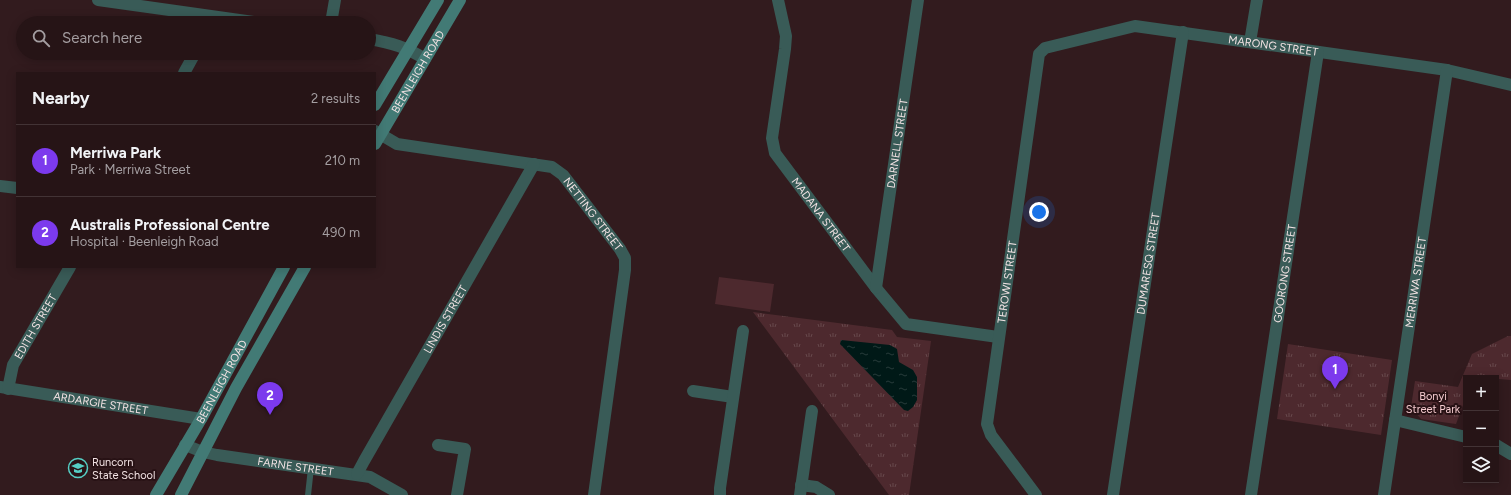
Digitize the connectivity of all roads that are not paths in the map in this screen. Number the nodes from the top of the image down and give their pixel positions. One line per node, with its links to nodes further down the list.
1 (98, 0): 8 (street)
2 (335, 0): 9 (street)
3 (438, 0): 13 (main road, BEENLEIGH ROAD)
4 (460, 0): 16 (main road, BEENLEIGH ROAD)
5 (778, 0): 29 (street, MADANA STREET)
6 (918, 0): 29 (street, DARNELL STREET)
7 (1256, 0): 12 (street)
8 (187, 16)
9 (332, 16)
10 (1183, 32): 12 (street, MARONG STREET); 15 (street, MARONG STREET); 56 (street, DUMARESQ STREET)
11 (376, 40): 13 (street)
12 (1250, 42): 14 (street, MARONG STREET)
13 (409, 49): 16 (street); 21 (main road, BEENLEIGH ROAD)
14 (1318, 52): 18 (street, MARONG STREET); 57 (street, GOORONG STREET)
15 (1039, 54): 31 (street, TEROWI STREET)
16 (425, 59): 22 (main road, BEENLEIGH ROAD)
17 (192, 60): 19 (street)
18 (1447, 70): 20 (street, MARONG STREET); 37 (street, MERRIWA STREET)
19 (185, 72)
20 (1511, 85)
21 (376, 103)
22 (377, 137): 23 (street, NETTING STREET)
23 (534, 164): 45 (street, LINDIS STREET); 52 (street, NETTING STREET)
24 (0, 186): 25 (street)
25 (16, 188)
26 (69, 268): 32 (street, EDITH STREET)
27 (283, 268): 36 (main road, BEENLEIGH ROAD)
28 (304, 268): 42 (main road, BEENLEIGH ROAD)
29 (876, 288): 31 (street, MADANA STREET)
30 (743, 331): 34 (street)
31 (998, 337): 55 (street, TEROWI STREET)
32 (4, 388): 36 (street, ARDARGIE STREET)
33 (693, 391): 34 (street)
34 (733, 397): 53 (street)
35 (812, 411): 46 (street)
36 (200, 419): 39 (main road, BEENLEIGH ROAD)
37 (1395, 420): 38 (street); 58 (street, MERRIWA STREET)
38 (1463, 436)
39 (185, 445): 42 (street, FARNE STREET); 47 (main road, BEENLEIGH ROAD)
40 (438, 445): 51 (street)
41 (1499, 447): 43 (street)
42 (204, 452): 44 (street, FARNE STREET); 48 (main road, BEENLEIGH ROAD)
43 (1511, 454)
44 (311, 468): 45 (street, FARNE STREET); 49 (lane)
45 (357, 474): 50 (street, FARNE STREET)
46 (800, 490): 54 (street)
47 (156, 495)
48 (181, 495)
49 (308, 495)
50 (402, 495)
51 (457, 495)
52 (594, 495)
53 (720, 495)
54 (829, 495)
55 (1036, 495)
56 (1113, 495)
57 (1251, 495)
58 (1384, 495)

